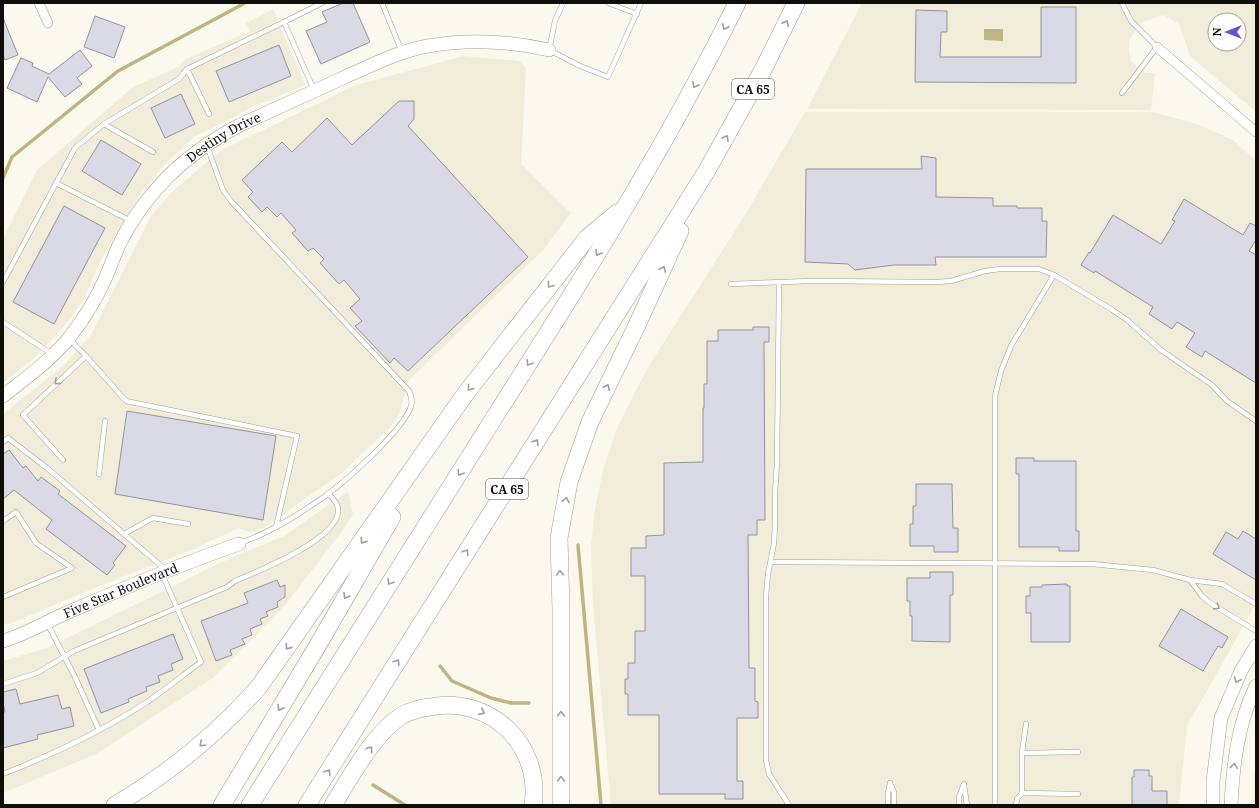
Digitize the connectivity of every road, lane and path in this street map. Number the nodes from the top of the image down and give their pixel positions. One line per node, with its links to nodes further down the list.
1 (39, 3): 12 (street)
2 (322, 3): 11 (lane)
3 (382, 3): 15 (lane)
4 (563, 3): 14 (lane)
5 (608, 3): 10 (lane)
6 (641, 3): 10 (lane)
7 (737, 3): 26 (highway, one-way to 26)
8 (796, 3): 24 (highway, CA 65, one-way to 8)
9 (1122, 3): 13 (lane)
10 (637, 14): 14 (lane)
11 (284, 22): 16 (lane); 17 (lane)
12 (48, 23)
13 (1157, 47): 18 (lane); 21 (street)
14 (549, 50): 15 (street, Destiny Drive)
15 (403, 53): 17 (street, Destiny Drive)
16 (187, 69): 19 (lane); 20 (lane)
17 (315, 91): 22 (street, Destiny Drive)
18 (1122, 93)
19 (209, 114)
20 (104, 124): 23 (lane); 25 (lane)
21 (1255, 129)
22 (206, 144): 27 (street, Destiny Drive); 43 (lane)
23 (153, 152)
24 (706, 172): 74 (highway, CA 65, one-way to 24); 77 (highway, one-way to 24)
25 (56, 183): 27 (lane); 29 (lane)
26 (625, 207): 41 (highway, one-way to 41); 73 (highway, one-way to 73)
27 (133, 222): 33 (street, Destiny Drive)
28 (1054, 275): 30 (lane); 38 (lane); 50 (lane)
29 (3, 282)
30 (780, 282): 31 (lane); 49 (lane)
31 (731, 284)
32 (3, 322): 34 (lane)
33 (68, 338): 34 (street, Destiny Drive); 35 (lane)
34 (52, 355): 36 (street, Destiny Drive)
35 (86, 356): 40 (lane, one-way to 40); 46 (lane)
36 (3, 396)
37 (105, 421): 42 (lane)
38 (1256, 421)
39 (3, 442): 47 (lane)
40 (63, 460)
41 (417, 462): 71 (highway, one-way to 71); 72 (highway, one-way to 72)
42 (99, 474)
43 (328, 493): 46 (lane); 55 (lane)
44 (3, 521): 53 (lane)
45 (188, 524): 47 (lane)
46 (276, 527): 48 (lane)
47 (124, 534): 51 (lane)
48 (239, 544): 51 (street, Five Star Boulevard)
49 (772, 562): 50 (lane); 78 (lane)
50 (994, 562): 52 (lane); 83 (lane)
51 (164, 571): 55 (lane); 56 (street, Five Star Boulevard)
52 (1190, 580): 54 (lane); 57 (lane, one-way to 57)
53 (3, 597)
54 (1256, 604)
55 (177, 609): 60 (lane); 64 (lane)
56 (47, 623): 58 (street, Five Star Boulevard); 60 (lane)
57 (1256, 631)
58 (3, 641)
59 (1256, 646): 70 (street, one-way to 70)
60 (65, 657): 61 (lane); 64 (lane)
61 (3, 684)
62 (1256, 686): 85 (street, one-way to 62)
63 (1026, 724): 66 (lane)
64 (99, 730): 67 (lane)
65 (1078, 752): 66 (lane)
66 (1022, 753): 68 (lane)
67 (3, 774)
68 (1022, 793): 69 (lane); 84 (lane)
69 (1078, 794)
70 (1212, 803)
71 (115, 805)
72 (222, 805)
73 (250, 805)
74 (307, 805)
75 (333, 805): 76 (highway, one-way to 76)
76 (533, 805)
77 (561, 805)
78 (789, 805)
79 (888, 805): 80 (lane)
80 (894, 805)
81 (959, 805): 82 (lane)
82 (967, 805)
83 (995, 805)
84 (1016, 805)
85 (1231, 805)

